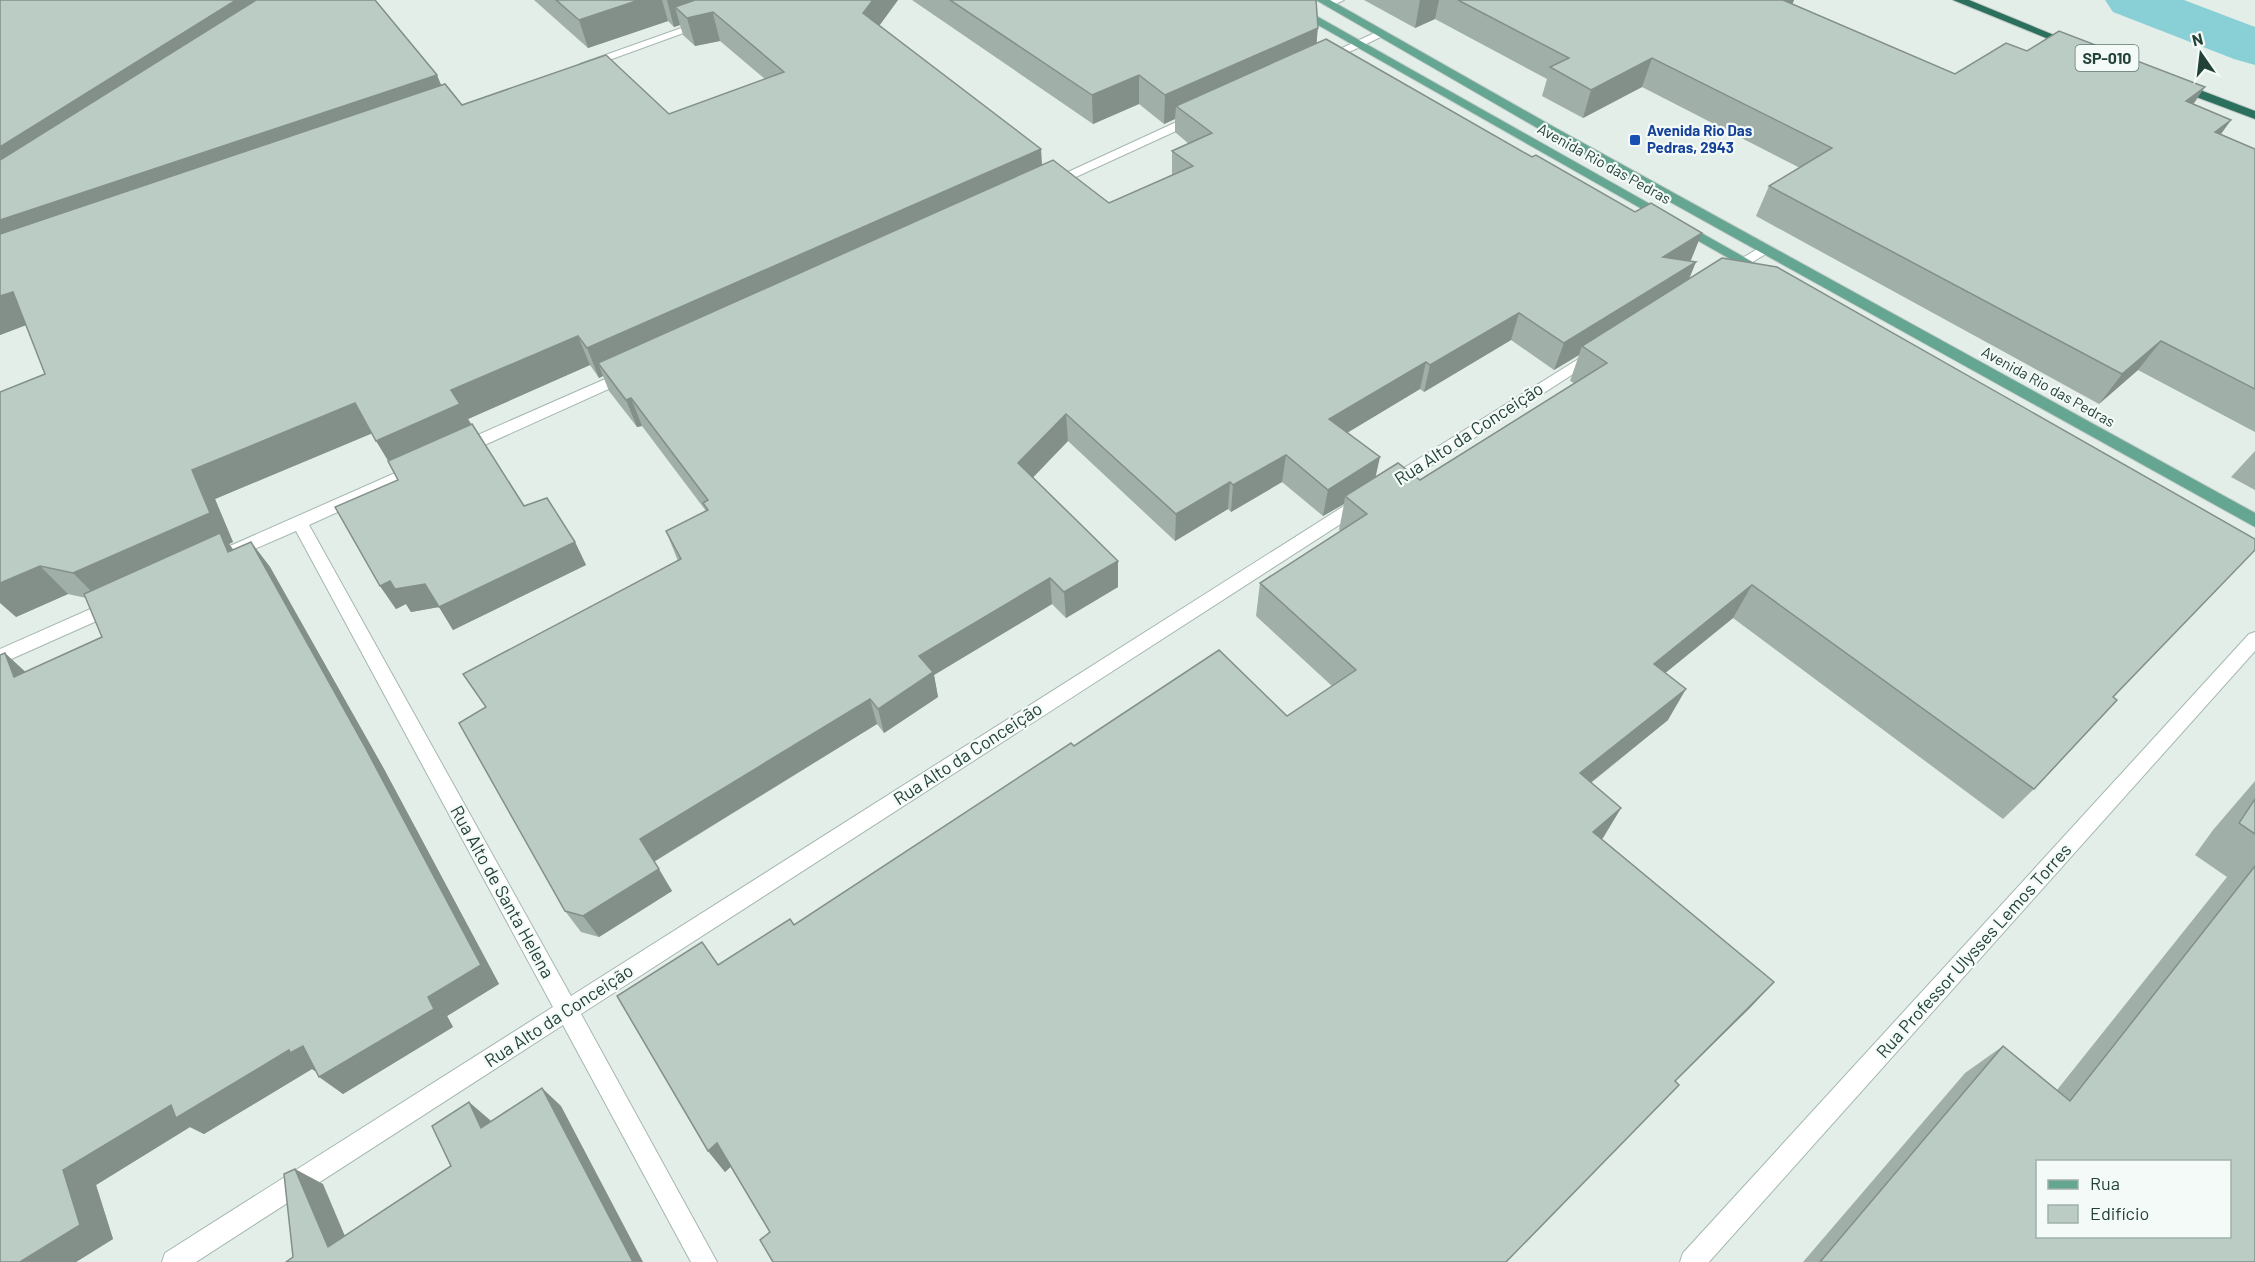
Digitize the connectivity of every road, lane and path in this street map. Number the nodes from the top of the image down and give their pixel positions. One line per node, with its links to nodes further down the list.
1 (1280, 0): 6 (main road, Avenida Rio das Pedras)
2 (1959, 0): 7 (highway, SP-010)
3 (1330, 1): 5 (main road, Avenida Rio das Pedras)
4 (717, 19): 8 (street)
5 (1381, 33): 6 (street); 14 (main road, Avenida Rio das Pedras)
6 (1357, 44): 9 (street); 15 (main road, Avenida Rio das Pedras)
7 (2083, 49)
8 (571, 69)
9 (1304, 69)
10 (2169, 82): 12 (highway)
11 (1207, 112): 13 (street)
12 (2255, 115)
13 (1035, 190)
14 (1764, 249): 15 (street); 22 (main road, Avenida Rio das Pedras)
15 (1744, 261): 16 (street); 17 (main road, Avenida Rio das Pedras)
16 (1714, 280)
17 (1785, 284)
18 (1613, 342): 28 (street, Rua Alto da Conceição)
19 (647, 366): 20 (street)
20 (452, 453)
21 (430, 463): 23 (street)
22 (2255, 521)
23 (299, 522): 24 (street); 28 (street, Rua Alto de Santa Helena)
24 (214, 560)
25 (129, 598): 27 (street)
26 (2255, 639): 31 (street, Rua Professor Ulysses Lemos Torres)
27 (0, 657)
28 (567, 1010): 29 (street, Rua Alto da Conceição); 30 (street, Rua Alto de Santa Helena)
29 (174, 1262)
30 (705, 1262)
31 (1692, 1262)

